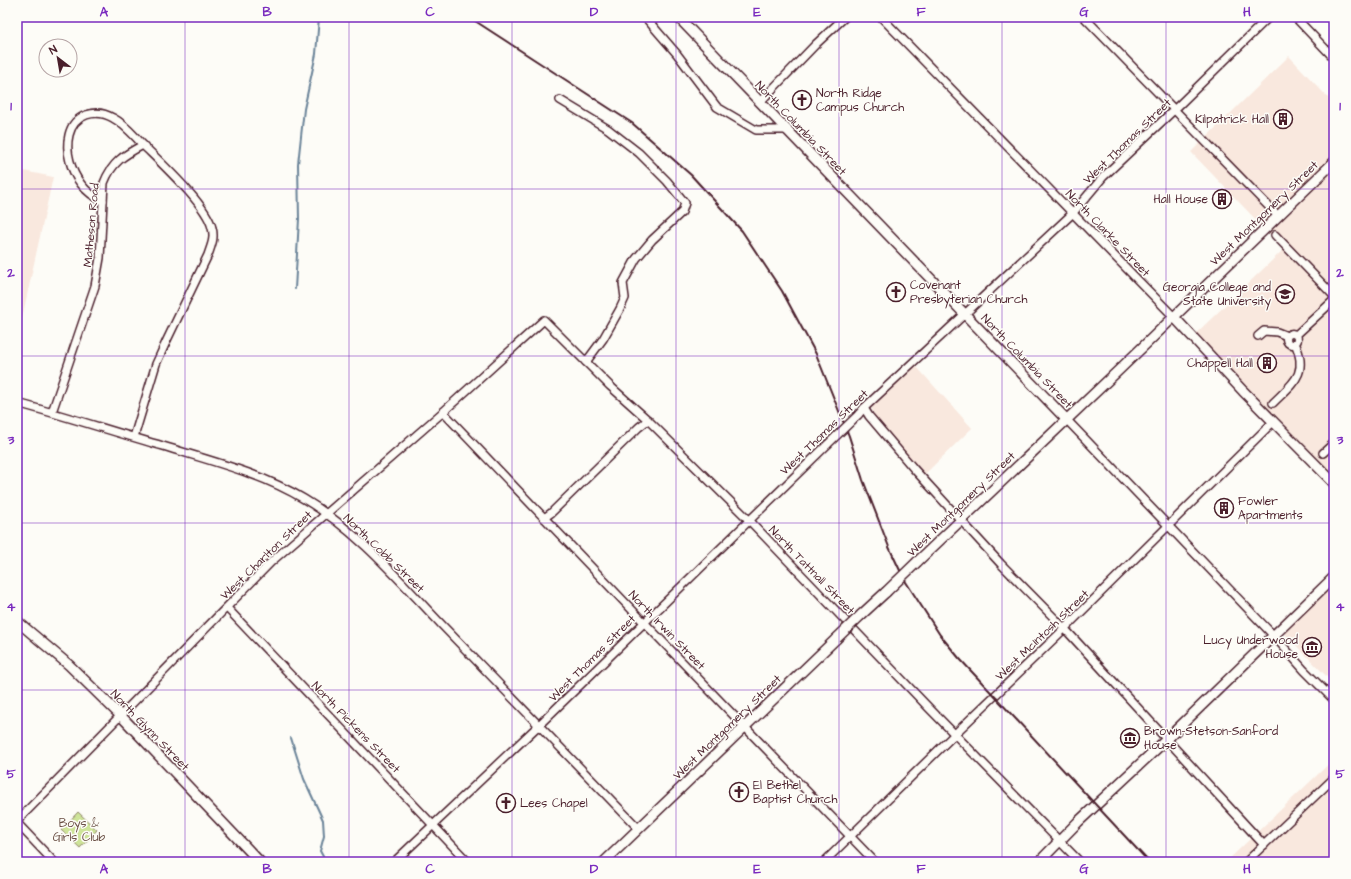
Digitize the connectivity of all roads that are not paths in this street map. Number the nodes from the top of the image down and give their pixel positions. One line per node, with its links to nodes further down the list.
1 (645, 17): 12 (street)
2 (678, 17): 10 (main road, North Columbia Street)
3 (845, 17): 10 (street)
4 (881, 17): 16 (street, North Clarke Street)
5 (1084, 17): 11 (street)
6 (1269, 17): 11 (street, West Thomas Street)
7 (1295, 17): 8 (street)
8 (1334, 58)
9 (560, 100): 28 (street)
10 (760, 102): 12 (main road, North Columbia Street)
11 (1175, 110): 16 (street, West Thomas Street); 17 (street)
12 (787, 130): 21 (main road, North Columbia Street)
13 (143, 145): 15 (street, Matheson Road); 15 (street); 37 (street)
14 (1334, 162): 17 (main road, West Montgomery Street)
15 (102, 201): 32 (street, Matheson Road)
16 (1072, 214): 21 (street, West Thomas Street); 22 (street, North Clarke Street)
17 (1278, 216): 22 (main road, West Montgomery Street)
18 (1275, 235): 19 (street)
19 (1334, 296)
20 (1334, 300): 24 (street)
21 (964, 314): 31 (street, West Thomas Street); 34 (main road, North Columbia Street)
22 (1174, 317): 34 (main road, West Montgomery Street); 36 (main road, North Clarke Street)
23 (544, 320): 28 (street, North Tattnall Street); 33 (street, West Charlton Street)
24 (1296, 335): 26 (street); 27 (street)
25 (1258, 336): 26 (street)
26 (1288, 336): 27 (street)
27 (1295, 343): 30 (street)
28 (586, 362): 35 (street, North Tattnall Street)
29 (17, 403): 32 (street, North Cobb Street)
30 (1273, 403)
31 (864, 408): 43 (street, West Thomas Street, bridge); 44 (street)
32 (52, 412): 37 (street, North Cobb Street)
33 (443, 412): 41 (street, West Charlton Street); 42 (street, North Irwin Street)
34 (1066, 419): 44 (main road, West Montgomery Street); 45 (street, North Columbia Street)
35 (648, 420): 42 (street); 43 (street, North Tattnall Street)
36 (1273, 422): 40 (main road, North Clarke Street); 45 (street, West McIntosh Street)
37 (134, 438): 41 (street, North Cobb Street)
38 (1334, 443): 39 (street)
39 (1323, 453)
40 (1334, 483)
41 (326, 513): 47 (street, West Charlton Street); 54 (street, North Cobb Street)
42 (544, 518): 49 (street, North Irwin Street)
43 (749, 520): 49 (street, West Thomas Street); 56 (street, North Tattnall Street)
44 (962, 520): 50 (street); 55 (main road, West Montgomery Street, bridge)
45 (1169, 526): 50 (street, West McIntosh Street); 51 (street, North Columbia Street)
46 (1334, 577): 51 (main road)
47 (227, 608): 53 (street, West Charlton Street); 60 (street, North Pickens Street)
48 (17, 621): 53 (main road, North Glynn Street)
49 (644, 622): 54 (street, West Thomas Street); 55 (street, North Irwin Street)
50 (1064, 628): 56 (street, West McIntosh Street); 57 (street)
51 (1274, 636): 52 (street, North Columbia Street); 57 (main road)
52 (1334, 700)
53 (121, 716): 59 (street, West Charlton Street); 66 (main road, North Glynn Street)
54 (539, 725): 60 (street, West Thomas Street); 61 (street, North Cobb Street)
55 (745, 727): 61 (main road, West Montgomery Street); 62 (street, North Irwin Street)
56 (955, 734): 62 (street, West McIntosh Street); 63 (street, North Tattnall Street)
57 (1167, 740): 63 (main road); 64 (street)
58 (1334, 778): 64 (street)
59 (17, 822): 65 (street)
60 (434, 824): 67 (street, West Thomas Street); 68 (street, North Pickens Street)
61 (639, 829): 69 (main road, West Montgomery Street)
62 (851, 837): 70 (street, West McIntosh Street); 71 (street, North Irwin Street)
63 (1060, 841): 72 (main road); 73 (street, North Tattnall Street)
64 (1264, 845): 74 (street)
65 (54, 862)
66 (260, 862)
67 (394, 862)
68 (468, 862)
69 (604, 862)
70 (824, 862)
71 (876, 862)
72 (1039, 862)
73 (1080, 862)
74 (1246, 862)

